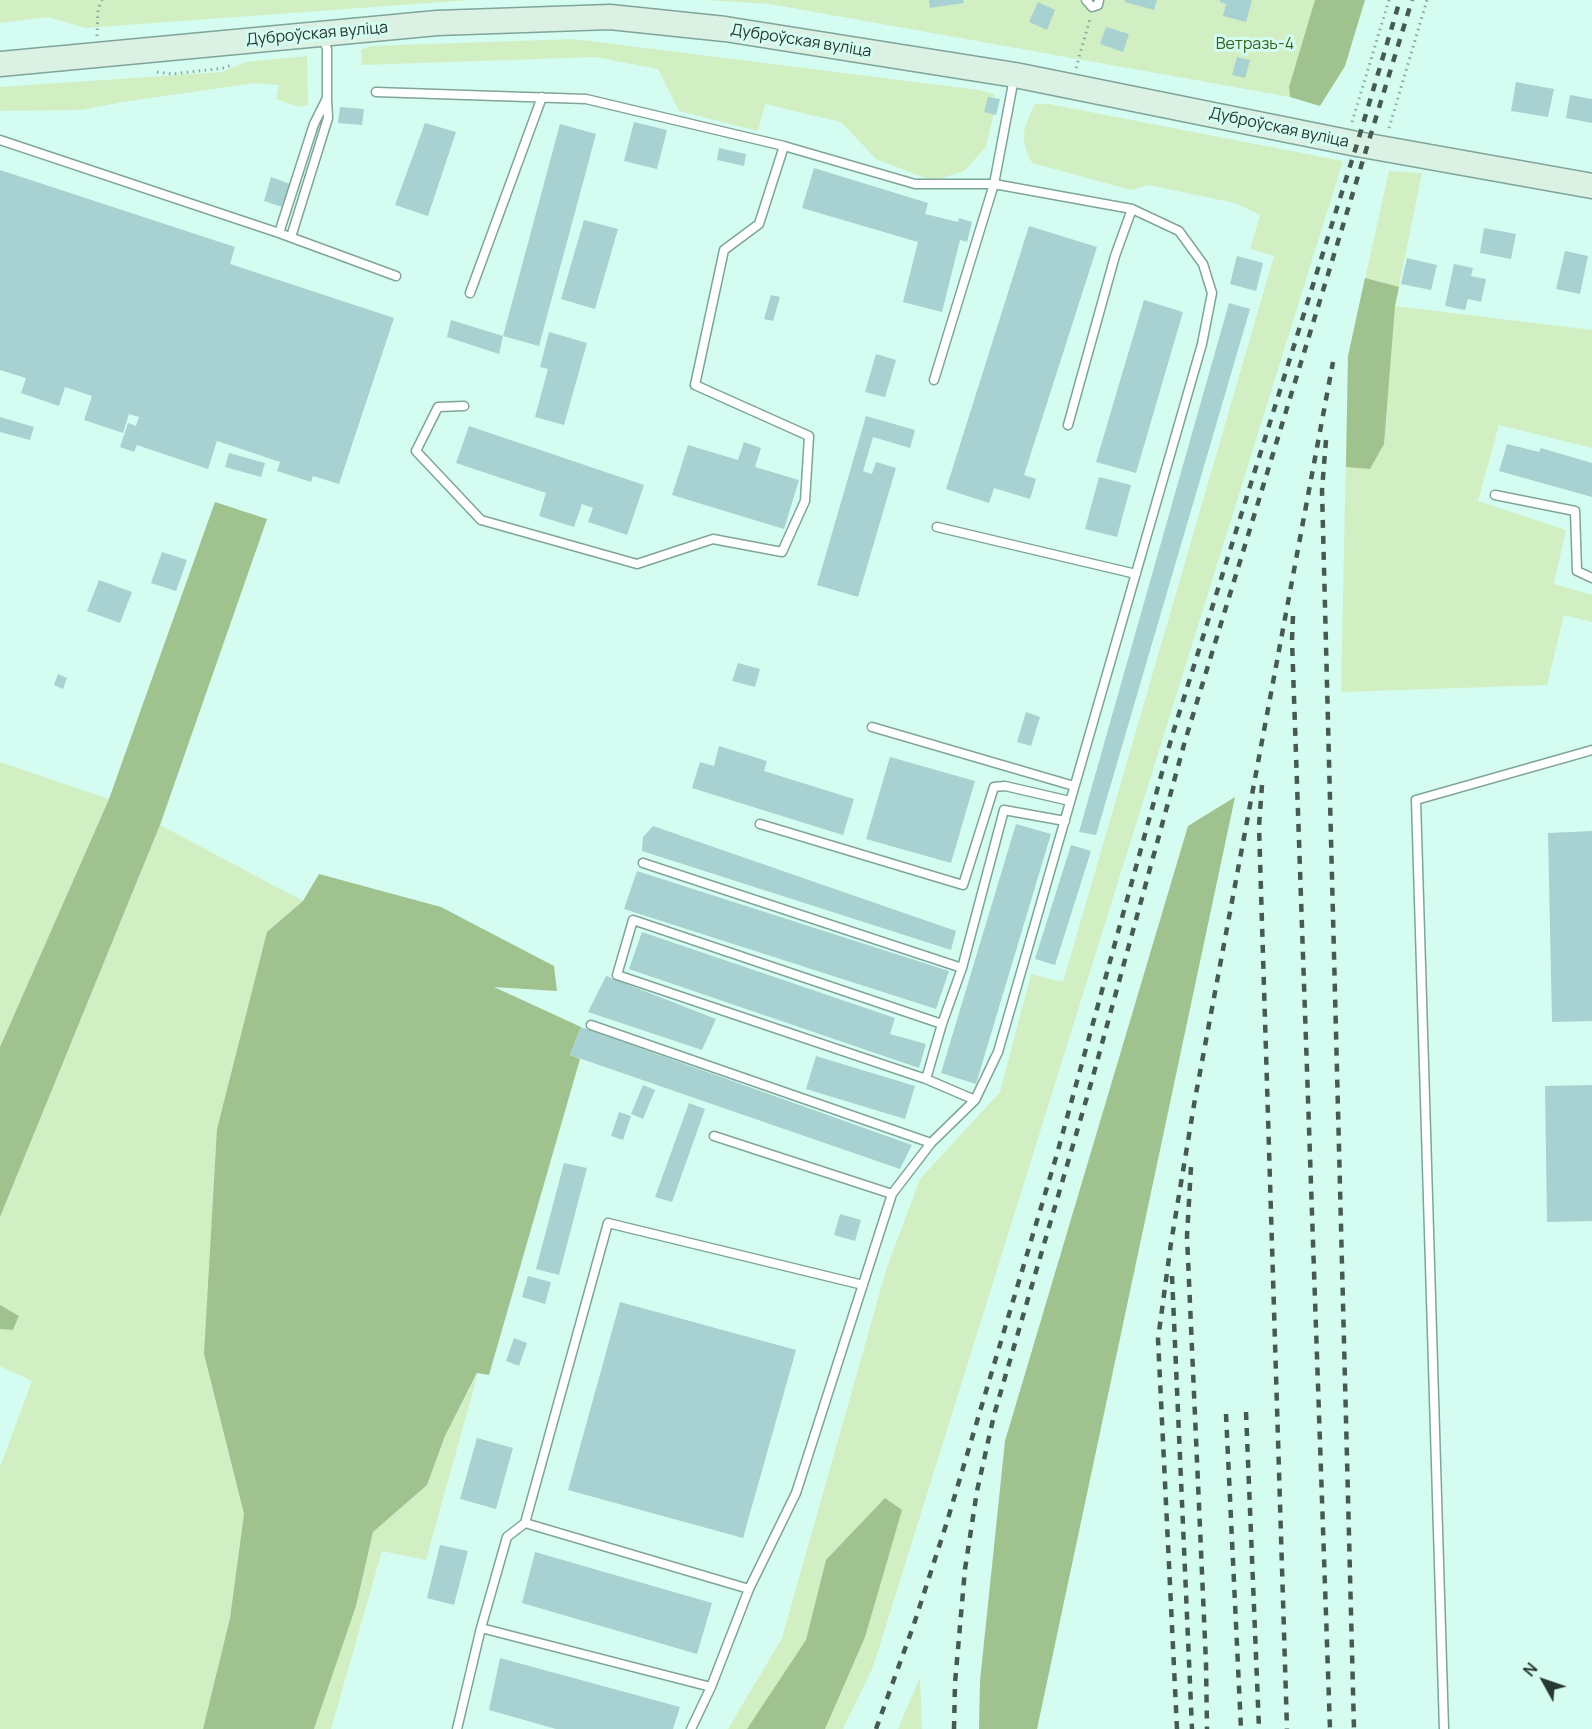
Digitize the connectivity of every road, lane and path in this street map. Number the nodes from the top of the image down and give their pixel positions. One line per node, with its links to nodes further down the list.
1 (102, 0): 7 (path)
2 (1099, 0): 5 (lane)
3 (1389, 0): 16 (path)
4 (1427, 0): 17 (path)
5 (1089, 4): 11 (path)
6 (322, 34): 9 (main road, Дуброўская вуліца); 12 (main road, Дуброўская вуліца); 15 (lane)
7 (97, 41)
8 (235, 63): 10 (path)
9 (0, 64)
10 (153, 71)
11 (1074, 72)
12 (1015, 75): 20 (lane); 21 (main road, Дуброўская вуліца)
13 (376, 92): 14 (lane)
14 (542, 97): 19 (lane); 26 (lane)
15 (327, 98): 23 (lane); 24 (lane)
16 (1351, 127)
17 (1387, 135)
18 (0, 140): 23 (lane)
19 (784, 146): 20 (lane); 28 (lane)
20 (994, 184): 22 (lane); 27 (lane)
21 (1592, 186)
22 (1132, 209): 29 (lane); 32 (lane)
23 (279, 233): 24 (lane)
24 (291, 237): 25 (lane)
25 (396, 276)
26 (470, 293)
27 (934, 380)
28 (464, 405)
29 (1068, 425)
30 (1495, 495): 33 (lane)
31 (937, 527): 32 (lane)
32 (1136, 574): 36 (lane)
33 (1592, 578)
34 (872, 727): 36 (lane)
35 (1592, 750): 56 (lane)
36 (1074, 786): 37 (lane)
37 (1070, 801): 38 (lane); 39 (lane)
38 (1065, 821): 41 (lane); 45 (lane)
39 (760, 825)
40 (643, 863): 41 (lane)
41 (962, 968): 42 (lane)
42 (942, 1024): 44 (lane); 44 (lane)
43 (591, 1025): 47 (lane)
44 (926, 1079): 45 (lane)
45 (975, 1100): 47 (lane)
46 (714, 1136): 48 (lane)
47 (931, 1143): 48 (lane)
48 (892, 1194): 49 (lane)
49 (863, 1285): 50 (lane); 51 (lane)
50 (525, 1523): 51 (lane); 52 (lane)
51 (749, 1589): 53 (lane)
52 (481, 1628): 53 (lane); 54 (lane)
53 (711, 1687): 55 (lane)
54 (457, 1729)
55 (691, 1729)
56 (1444, 1729)

